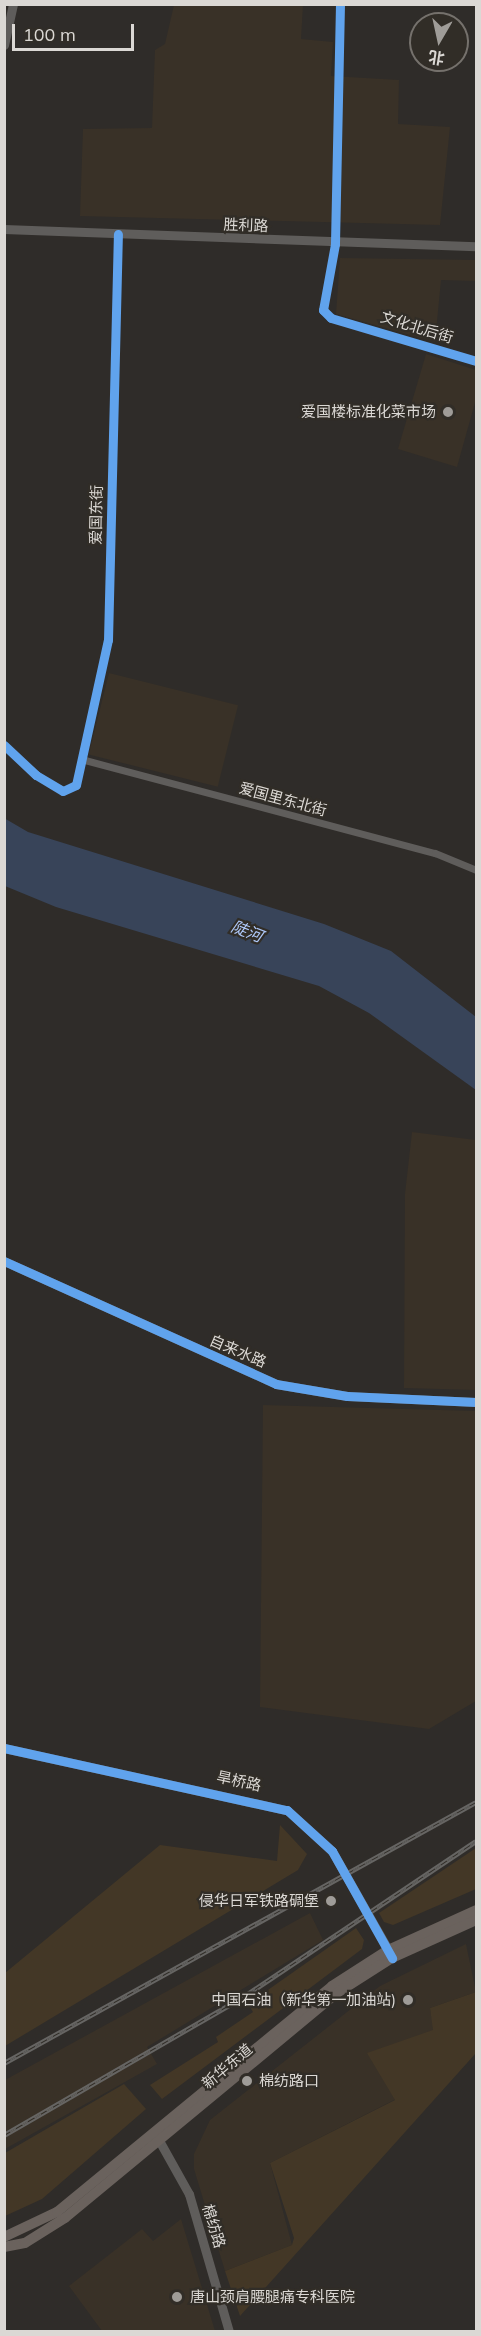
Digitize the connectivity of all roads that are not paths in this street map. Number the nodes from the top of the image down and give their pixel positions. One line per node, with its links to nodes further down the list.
1 (13, 4): 3 (street)
2 (340, 4): 8 (street)
3 (4, 45)
4 (4, 224): 5 (street, 胜利路)
5 (15, 228): 6 (street, 胜利路); 7 (street, 胜利路)
6 (4, 229)
7 (118, 234): 8 (street, 胜利路); 12 (street, 爱国东街)
8 (335, 244): 9 (street, 胜利路); 10 (street, 文化北后街)
9 (477, 246)
10 (477, 361)
11 (4, 745): 12 (street, 爱国东街)
12 (81, 759): 13 (street, 爱国里东北街)
13 (477, 870)
14 (4, 1261): 15 (street, 自来水路)
15 (477, 1402)
16 (4, 1748): 19 (street, 旱桥路)
17 (477, 1910): 19 (main road, 新华东道)
18 (477, 1920): 19 (main road, 新华东道)
19 (390, 1954): 20 (main road, 新华东道)
20 (158, 2138): 21 (main road, 新华东道); 22 (main road, 新华东道); 23 (street, 棉纺路)
21 (4, 2237)
22 (4, 2247)
23 (229, 2331)

